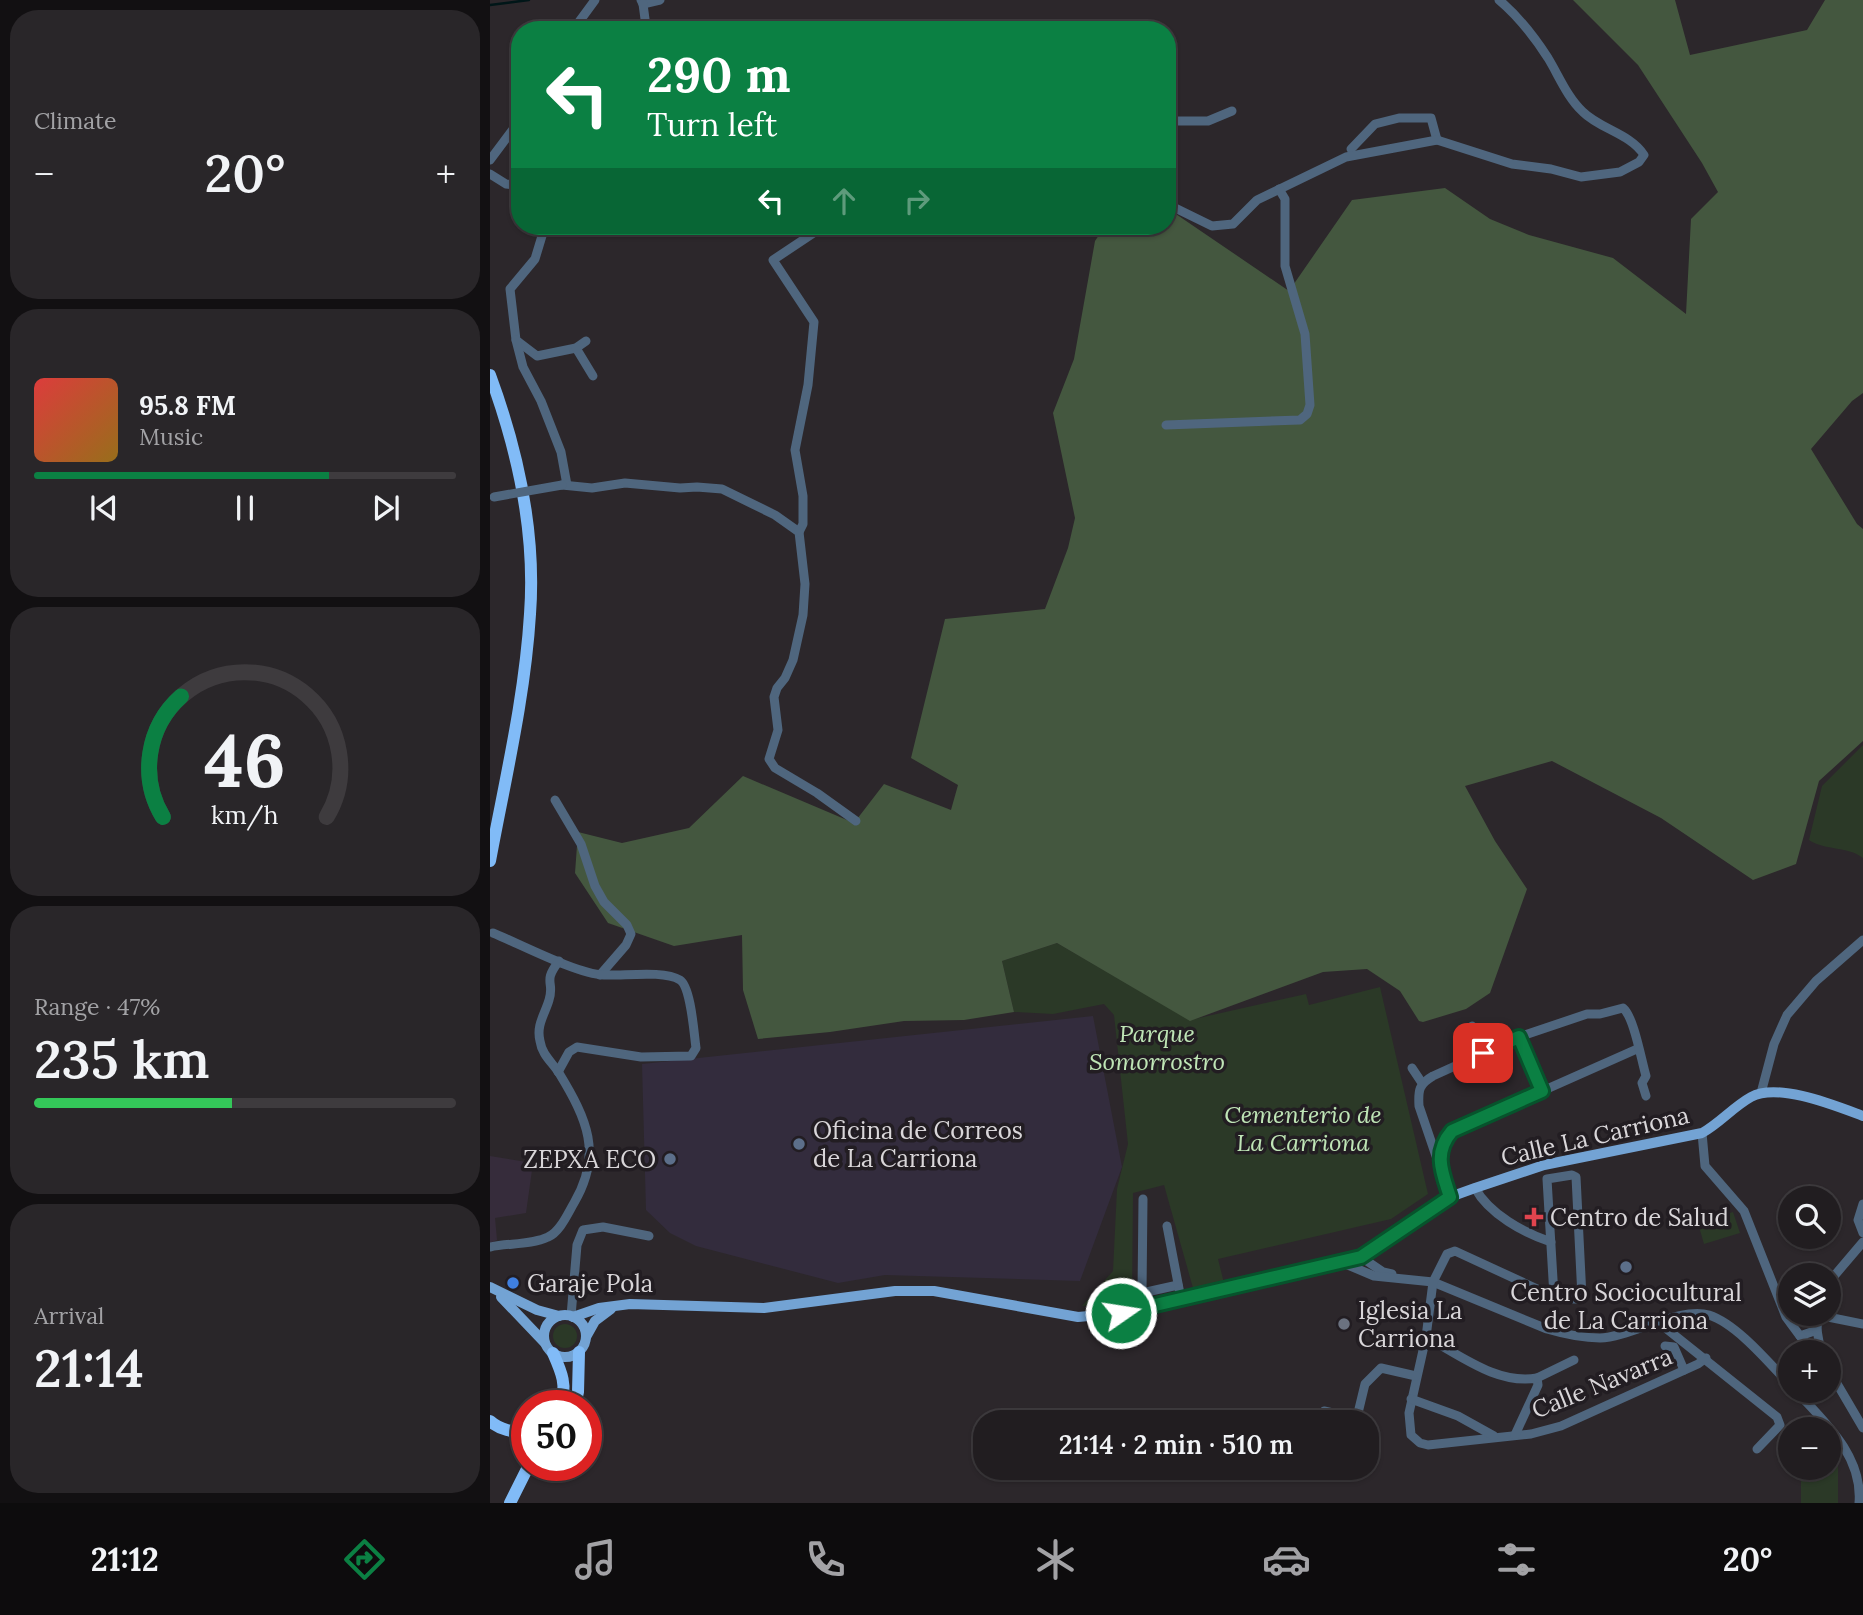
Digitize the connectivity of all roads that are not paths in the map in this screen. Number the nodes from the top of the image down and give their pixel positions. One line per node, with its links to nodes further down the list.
1 (595, 0): 6 (street)
2 (660, 0): 4 (street)
3 (1499, 0): 10 (street)
4 (642, 2): 5 (street)
5 (645, 19)
6 (580, 21)
7 (1232, 111): 8 (street)
8 (1176, 121)
9 (511, 132): 12 (street)
10 (1437, 140): 11 (street); 15 (street)
11 (1351, 149)
12 (490, 160)
13 (490, 174): 14 (street)
14 (511, 185)
15 (1279, 189): 16 (street); 24 (street)
16 (1176, 208)
17 (543, 235): 19 (street)
18 (810, 235): 27 (street)
19 (516, 340): 21 (street); 25 (street)
20 (586, 341): 21 (street)
21 (576, 348): 23 (street)
22 (490, 375): 30 (highway)
23 (593, 376)
24 (1166, 425)
25 (565, 485): 26 (street, bridge); 27 (street)
26 (492, 497)
27 (799, 532): 29 (street)
28 (555, 800): 34 (street)
29 (856, 821)
30 (490, 861)
31 (493, 933): 33 (street)
32 (1863, 940): 43 (street)
33 (559, 961): 34 (street); 40 (street)
34 (600, 975): 40 (street)
35 (1472, 1026): 38 (street)
36 (1519, 1037): 37 (street); 38 (street); 42 (street)
37 (1637, 1049): 42 (street); 44 (street)
38 (1483, 1053): 41 (street)
39 (1412, 1068): 41 (street)
40 (558, 1072): 59 (street)
41 (1422, 1083): 47 (street)
42 (1542, 1091): 47 (street)
43 (1761, 1093): 45 (main road); 46 (main road, Calle La Carriona)
44 (1646, 1096)
45 (1863, 1116)
46 (1702, 1133): 48 (main road, Calle La Carriona); 77 (street)
47 (1439, 1162): 51 (street)
48 (1544, 1165): 49 (street); 50 (main road, Calle La Carriona)
49 (1547, 1179): 57 (street); 67 (street)
50 (1475, 1188): 51 (main road, Calle La Carriona); 57 (street)
51 (1450, 1197): 60 (main road, Calle La Carriona)
52 (1143, 1199): 65 (street)
53 (1863, 1204): 55 (street)
54 (1167, 1226): 65 (street)
55 (1863, 1233)
56 (649, 1236): 71 (street)
57 (1551, 1242): 67 (street)
58 (1863, 1242): 62 (street)
59 (490, 1247)
60 (1361, 1257): 61 (main road, Calle La Carriona); 63 (street)
61 (1343, 1263): 63 (street); 68 (main road, Calle La Carriona)
62 (1841, 1268)
63 (1420, 1280): 64 (street)
64 (1433, 1282): 67 (street); 73 (street); 79 (street)
65 (1178, 1285): 68 (street)
66 (492, 1289): 70 (main road); 82 (main road)
67 (1554, 1296)
68 (1181, 1300): 69 (main road, Calle La Carriona)
69 (619, 1306): 71 (main road, Calle La Carriona); 78 (main road)
70 (559, 1315): 71 (main road); 82 (main road)
71 (572, 1316): 78 (main road)
72 (1841, 1320): 74 (street)
73 (1658, 1322): 86 (street); 89 (street)
74 (1863, 1324)
75 (1817, 1326): 76 (street)
76 (1817, 1330): 77 (street); 81 (street)
77 (1800, 1336): 80 (street)
78 (586, 1337): 84 (main road)
79 (1426, 1337): 90 (street); 91 (street)
80 (1804, 1340)
81 (1818, 1340)
82 (544, 1342): 85 (main road)
83 (1665, 1346): 88 (street)
84 (579, 1352): 85 (main road); 93 (highway)
85 (553, 1353): 92 (highway)
86 (1706, 1358): 88 (street, Calle Navarra); 103 (street)
87 (1574, 1360): 91 (street)
88 (1684, 1370): 101 (street, Calle Navarra)
89 (1778, 1373)
90 (1416, 1376): 95 (street); 97 (street)
91 (1537, 1378): 101 (street)
92 (565, 1390)
93 (578, 1390)
94 (1841, 1390): 99 (street)
95 (1411, 1399): 102 (street); 102 (street, Calle Navarra)
96 (1807, 1403): 104 (street)
97 (1359, 1410)
98 (490, 1421): 100 (highway)
99 (1863, 1427)
100 (511, 1432)
101 (1515, 1435): 102 (street, Calle Navarra)
102 (1496, 1437)
103 (1757, 1448)
104 (1863, 1479): 107 (street)
105 (521, 1481): 106 (highway)
106 (510, 1503)
107 (1859, 1503)

